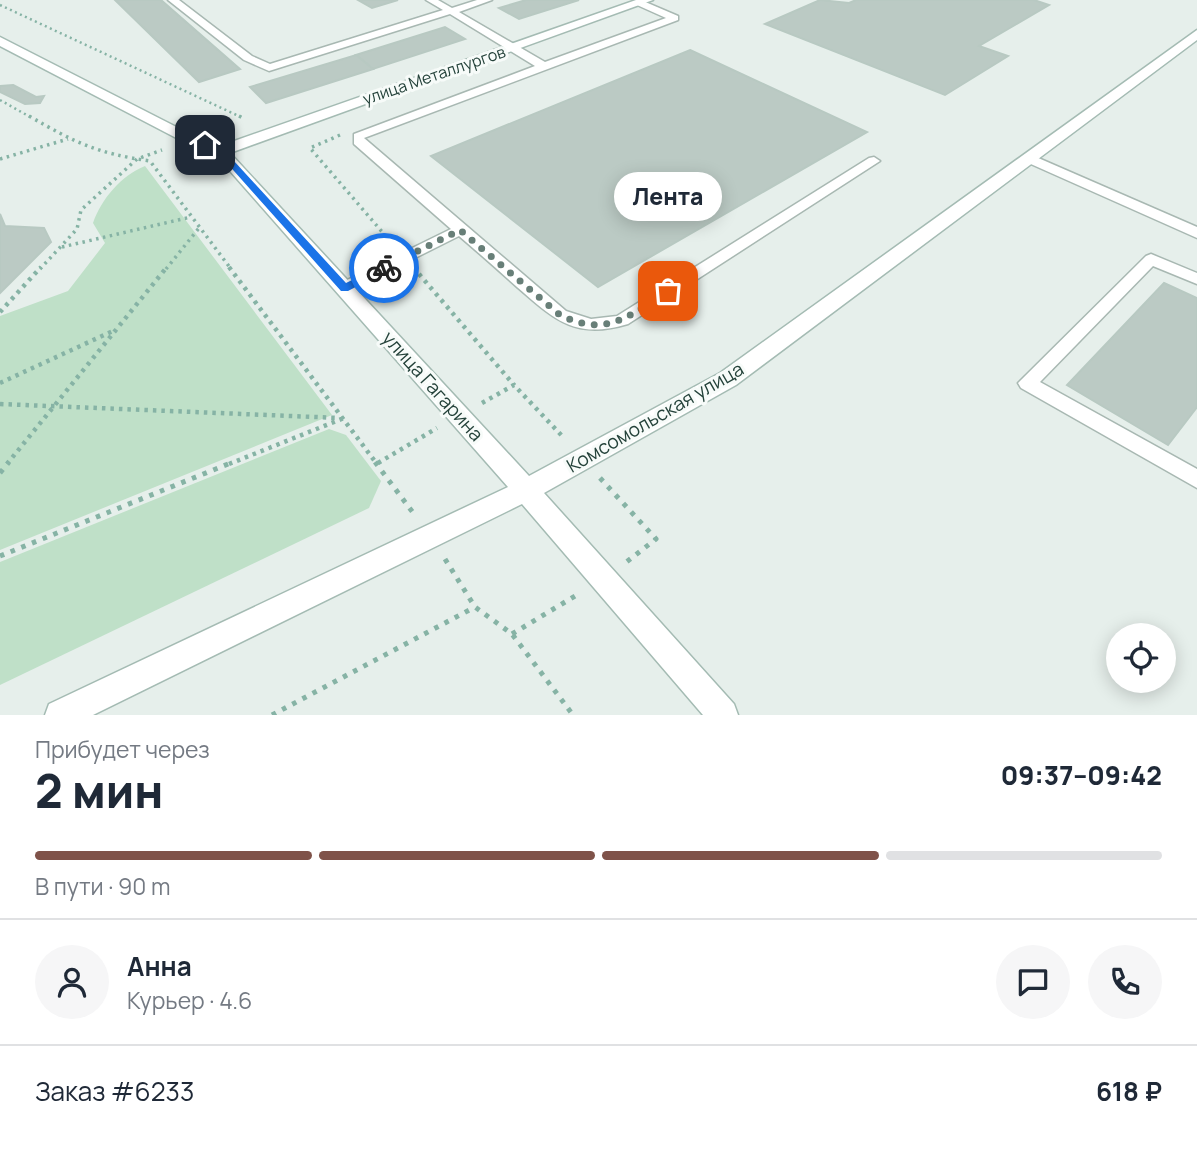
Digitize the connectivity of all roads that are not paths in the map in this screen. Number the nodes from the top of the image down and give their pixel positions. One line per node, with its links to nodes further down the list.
1 (173, 0): 5 (lane)
2 (431, 0): 5 (lane)
3 (487, 0): 5 (lane)
4 (644, 1): 8 (street, улица Металлургов); 9 (lane)
5 (451, 11): 8 (lane)
6 (1197, 34): 11 (street, Комсомольская улица)
7 (1, 42): 10 (street, улица Гагарина)
8 (514, 47): 9 (lane); 10 (street, улица Металлургов)
9 (545, 67): 13 (lane)
10 (220, 151): 16 (street, улица Гагарина)
11 (1029, 158): 14 (lane); 18 (street, Комсомольская улица)
12 (874, 161): 13 (lane)
13 (460, 230): 16 (lane)
14 (1197, 233)
15 (1197, 279): 17 (lane)
16 (345, 288): 18 (street, улица Гагарина)
17 (1197, 479)
18 (526, 490): 19 (street, Комсомольская улица); 20 (street, улица Гагарина)
19 (60, 715)
20 (723, 715)

